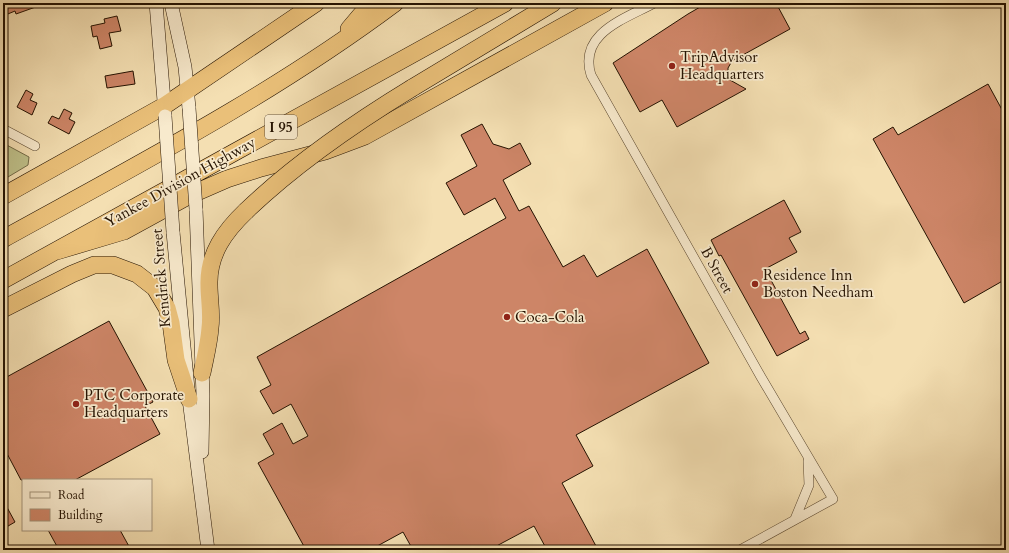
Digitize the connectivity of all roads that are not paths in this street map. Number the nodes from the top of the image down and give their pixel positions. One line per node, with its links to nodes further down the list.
1 (156, 3): 12 (main road, Kendrick Street)
2 (171, 3): 11 (main road, Kendrick Street)
3 (316, 3): 11 (highway)
4 (371, 3): 10 (highway)
5 (395, 3): 10 (highway, I 95)
6 (505, 3): 17 (highway, Yankee Division Highway / I 95)
7 (553, 3): 20 (highway, bridge)
8 (605, 3): 17 (highway)
9 (654, 3): 22 (street, B Street)
10 (334, 47): 16 (highway, I 95)
11 (188, 91): 12 (highway); 20 (main road, Kendrick Street, bridge)
12 (164, 111): 15 (highway); 21 (main road, Kendrick Street, bridge)
13 (3, 129): 14 (street)
14 (35, 146)
15 (3, 196)
16 (3, 239)
17 (56, 251): 18 (highway, Yankee Division Highway / I 95)
18 (3, 280)
19 (3, 309): 21 (highway)
20 (202, 373): 23 (main road, Kendrick Street)
21 (189, 399): 23 (main road, Kendrick Street)
22 (808, 460): 24 (street); 24 (street, B Street)
23 (200, 478): 25 (main road, Kendrick Street)
24 (796, 520): 26 (street)
25 (208, 550)
26 (740, 550)

